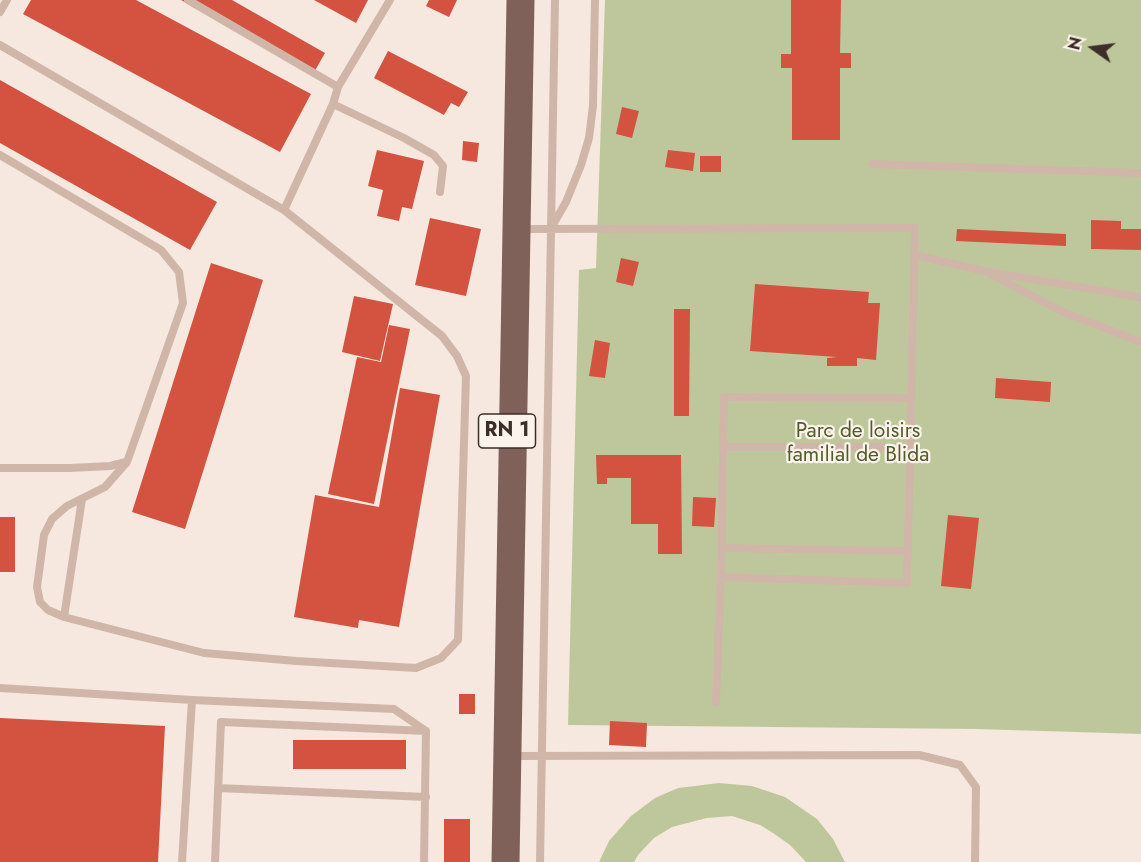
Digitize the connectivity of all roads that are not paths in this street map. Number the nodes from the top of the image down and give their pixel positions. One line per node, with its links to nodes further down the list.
1 (7, 0): 8 (lane)
2 (188, 0): 10 (lane)
3 (390, 0): 10 (lane)
4 (514, 0): 44 (main road, RN 1)
5 (527, 0): 17 (main road, RN 1)
6 (555, 0): 18 (lane)
7 (594, 0): 18 (lane)
8 (0, 12)
9 (0, 45): 16 (lane)
10 (338, 87): 11 (lane)
11 (333, 104): 15 (lane); 16 (lane)
12 (0, 155): 26 (lane)
13 (872, 164): 14 (lane)
14 (1141, 172)
15 (440, 192)
16 (284, 210): 32 (lane)
17 (523, 229): 18 (lane); 37 (main road, RN 1)
18 (551, 229): 19 (lane); 38 (lane)
19 (915, 255): 20 (lane); 23 (lane)
20 (984, 271): 21 (lane); 22 (lane)
21 (1141, 297)
22 (1141, 342)
23 (912, 398): 24 (lane); 25 (lane)
24 (723, 447): 25 (lane); 29 (lane)
25 (910, 447): 30 (lane)
26 (126, 462): 27 (lane); 28 (lane)
27 (0, 468)
28 (82, 499): 32 (lane); 32 (lane)
29 (721, 548): 30 (lane); 31 (lane)
30 (908, 551): 31 (lane)
31 (721, 577): 35 (lane)
32 (64, 616)
33 (0, 688): 34 (lane)
34 (192, 700): 36 (lane); 41 (lane)
35 (716, 702)
36 (426, 731): 39 (lane); 40 (lane)
37 (514, 756): 38 (lane); 45 (main road, RN 1)
38 (542, 756): 46 (lane); 47 (lane)
39 (218, 788): 40 (lane); 42 (lane)
40 (426, 797): 43 (lane)
41 (182, 862)
42 (215, 862)
43 (424, 862)
44 (499, 862)
45 (512, 862)
46 (540, 862)
47 (975, 862)

